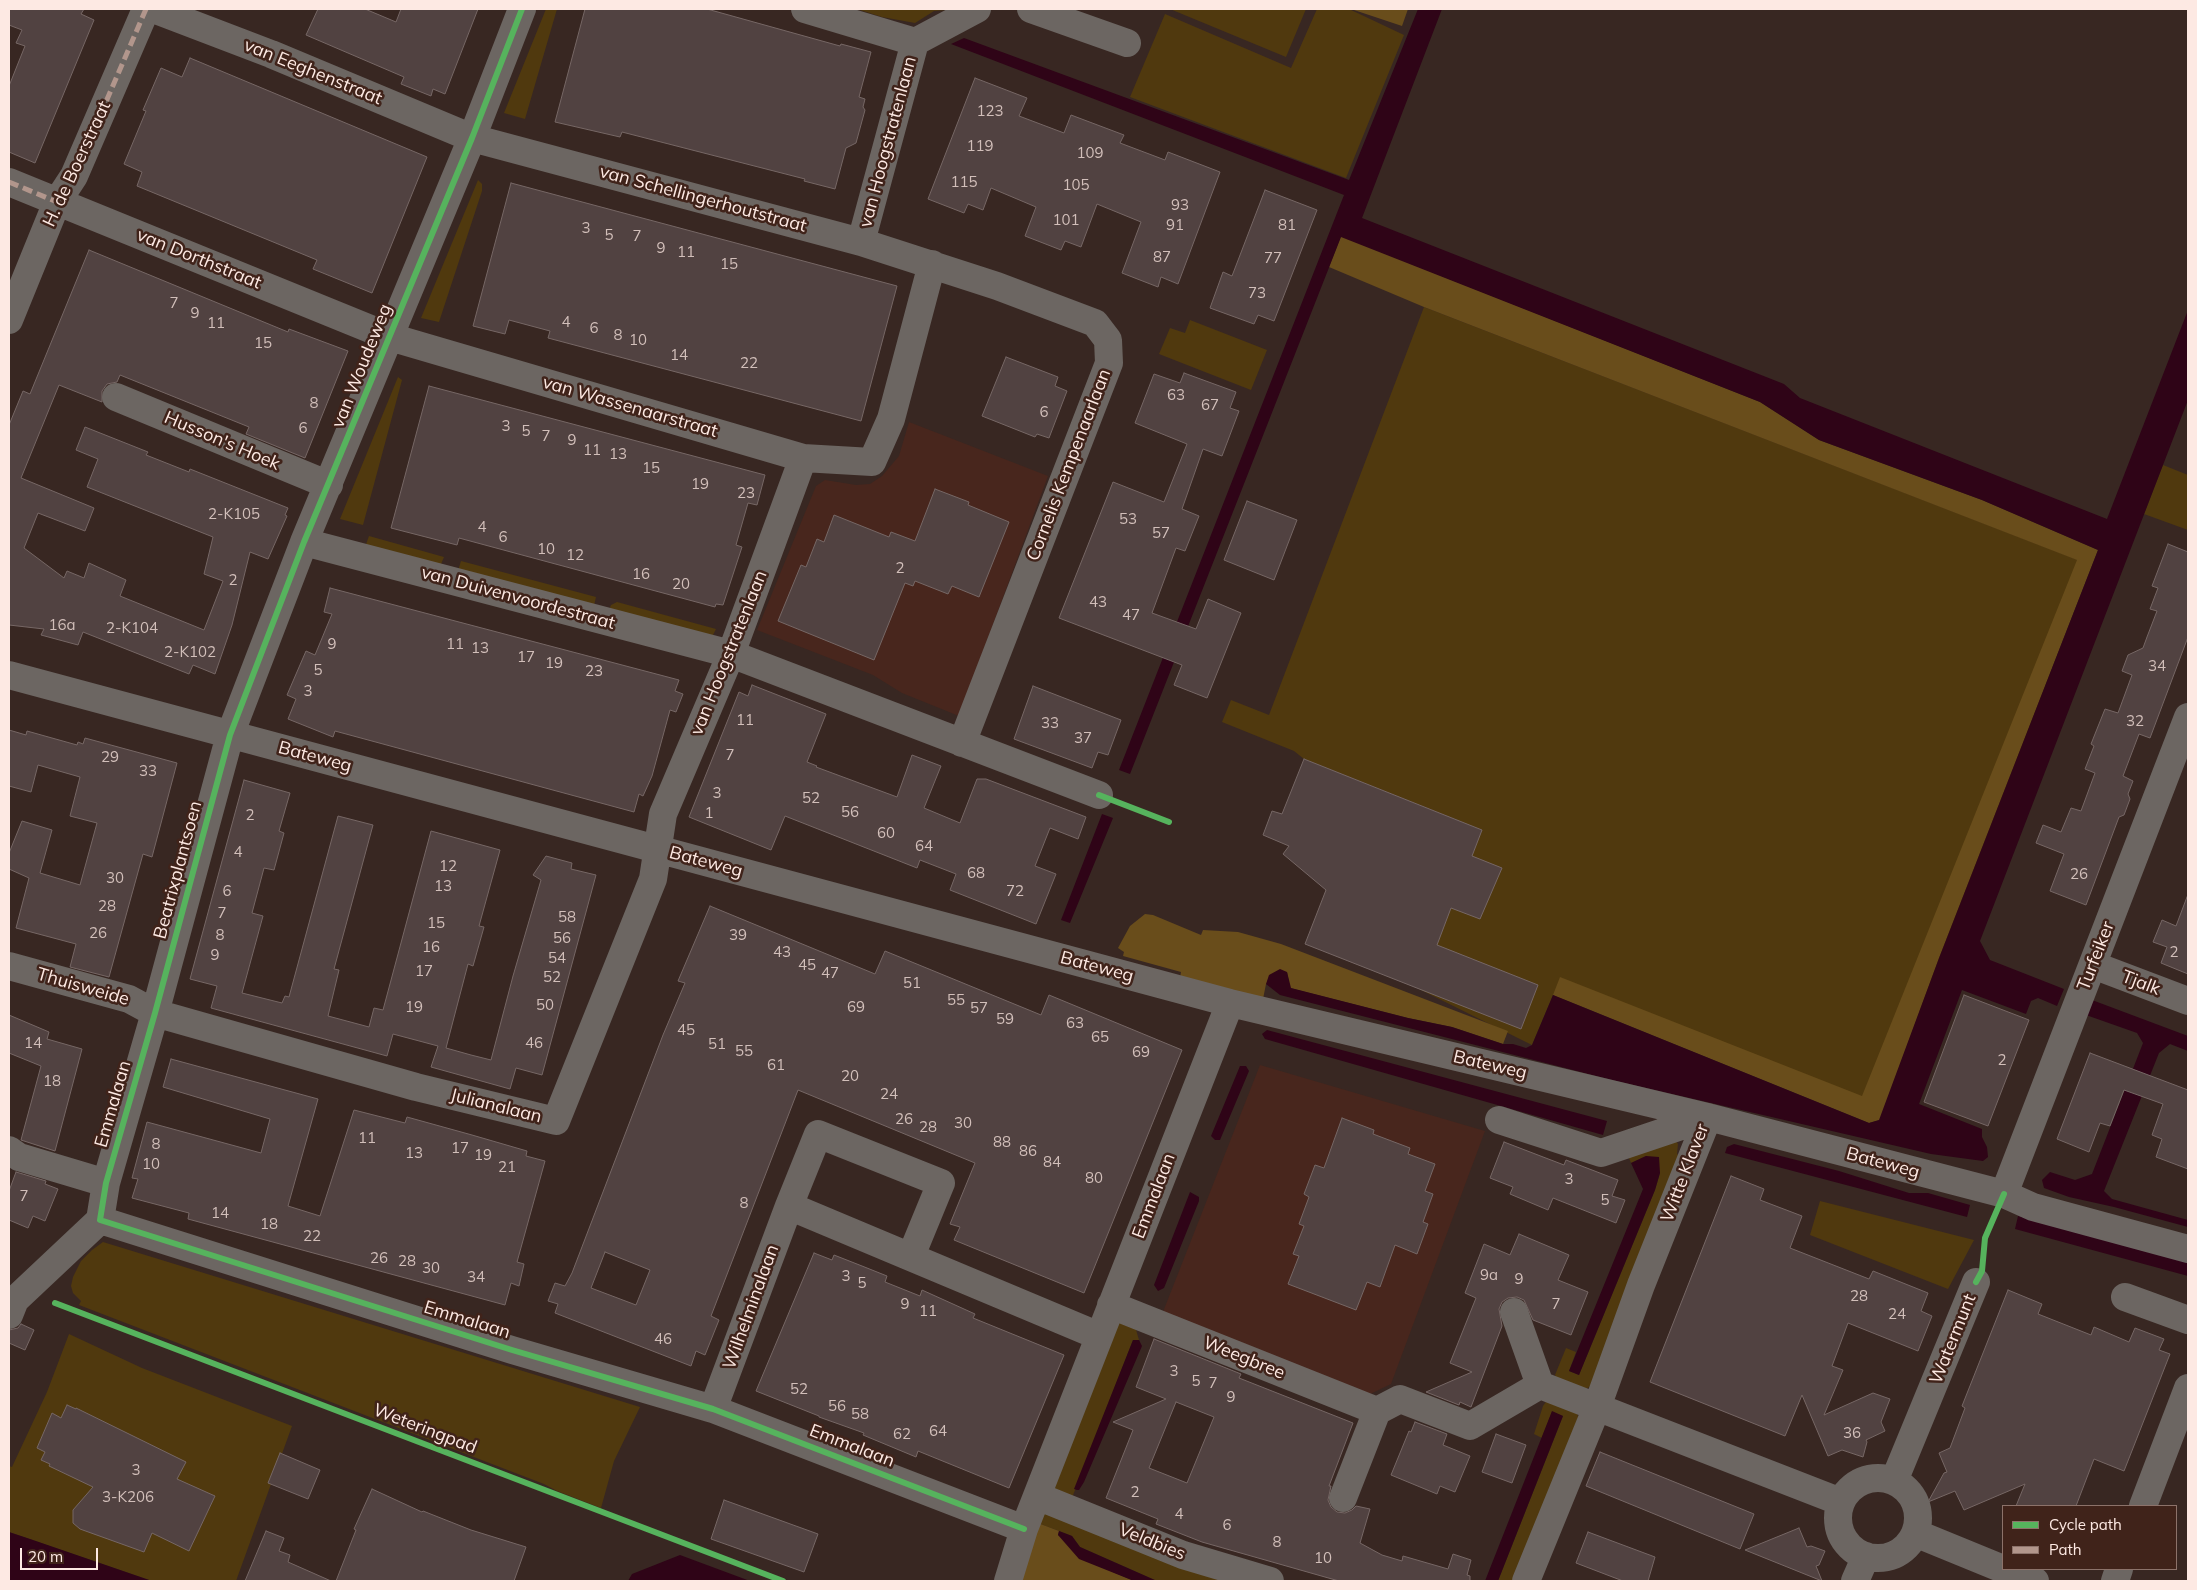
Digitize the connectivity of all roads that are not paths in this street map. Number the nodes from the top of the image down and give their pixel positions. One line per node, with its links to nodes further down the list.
1 (146, 9): 11 (street, H. de Boerstraat)
2 (153, 9): 9 (street, van Eeghenstraat)
3 (522, 9): 9 (street, van Woudeweg)
4 (805, 9): 7 (street)
5 (977, 9): 7 (street)
6 (1031, 9): 8 (street)
7 (915, 42): 12 (street, van Hoogstratenlaan)
8 (1127, 43)
9 (472, 138): 12 (street, van Schellingerhoutstraat); 15 (street, van Woudeweg)
10 (9, 182): 11 (street, van Dorthstraat)
11 (57, 202): 14 (street, H. de Boerstraat); 15 (street, van Dorthstraat)
12 (861, 242): 13 (street, van Schellingerhoutstraat)
13 (932, 264): 17 (street, van Wassenaarstraat); 24 (street, Cornelis Kempenaarlaan)
14 (9, 320)
15 (390, 337): 17 (street, van Wassenaarstraat); 18 (street, van Woudeweg)
16 (116, 397): 18 (street, Husson's Hoek)
17 (803, 458): 20 (street, van Hoogstratenlaan)
18 (329, 485): 19 (street, van Woudeweg)
19 (304, 542): 20 (street, van Duivenvoordestraat); 23 (street, van Woudeweg)
20 (731, 654): 24 (street); 26 (street, van Hoogstratenlaan)
21 (9, 675): 23 (street, Bateweg)
22 (2188, 716): 27 (street, Turfeiker)
23 (230, 735): 26 (street, Bateweg); 31 (street, Beatrixplantsoen)
24 (962, 743): 25 (street)
25 (1099, 795)
26 (658, 849): 30 (street, Bateweg); 31 (street, Julianalaan)
27 (2093, 965): 29 (street, Tjalk); 36 (street, Turfeiker)
28 (9, 966): 31 (street, Thuisweide)
29 (2188, 1001)
30 (1230, 1003): 32 (street, Bateweg); 43 (street, Emmalaan)
31 (155, 1013): 35 (street, Emmalaan)
32 (1708, 1116): 33 (street, Witte Klaver); 36 (street, Bateweg); 50 (street, Witte Klaver)
33 (1499, 1120)
34 (9, 1150): 35 (street)
35 (106, 1183): 38 (street, Emmalaan)
36 (2004, 1194): 39 (street, Bateweg)
37 (789, 1206): 40 (street); 40 (street, Wilhelminalaan); 51 (street, Wilhelminalaan)
38 (100, 1220): 45 (street); 51 (street, Emmalaan)
39 (2188, 1249)
40 (911, 1256): 47 (street)
41 (1976, 1282): 53 (street, Watermunt)
42 (2125, 1297): 46 (street)
43 (1111, 1305): 47 (street, Emmalaan); 52 (street, Weegbree)
44 (1514, 1312): 48 (street)
45 (9, 1315)
46 (2188, 1320)
47 (1099, 1336): 54 (street, Emmalaan)
48 (1540, 1385): 50 (street); 52 (street)
49 (2188, 1388): 57 (street)
50 (1597, 1407): 56 (street); 65 (street, Witte Klaver)
51 (713, 1409): 58 (street, Emmalaan)
52 (1377, 1411): 55 (street)
53 (1894, 1481): 56 (street); 59 (street)
54 (1037, 1496): 58 (street, Emmalaan); 64 (street, Veldbies)
55 (1343, 1498)
56 (1841, 1502): 60 (street)
57 (2143, 1505)
58 (1024, 1529): 63 (street, Emmalaan)
59 (1915, 1533): 60 (street); 61 (street)
60 (1866, 1556): 66 (street)
61 (2002, 1569)
62 (2006, 1570): 67 (street)
63 (1008, 1581)
64 (1270, 1581)
65 (1526, 1581)
66 (1855, 1581)
67 (2035, 1581)

